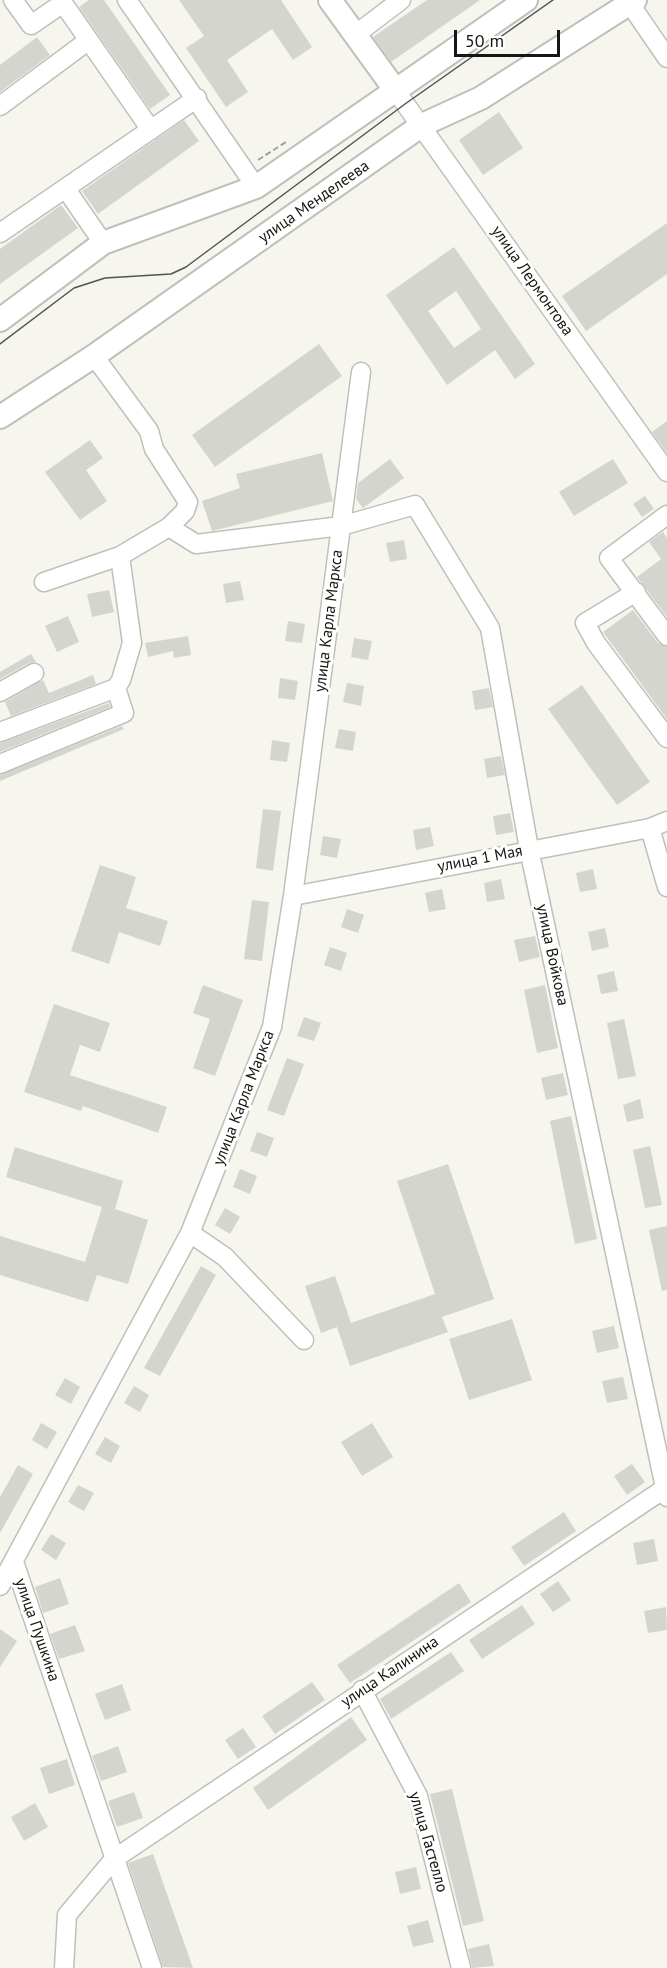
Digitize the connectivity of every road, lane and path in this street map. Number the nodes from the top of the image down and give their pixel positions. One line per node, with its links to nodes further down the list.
1 (13, 0): 8 (street)
2 (127, 0): 11 (street)
3 (330, 0): 7 (main road)
4 (525, 0): 10 (main road)
5 (397, 1): 7 (street)
6 (633, 2): 9 (street); 13 (main road, улица Менделеева)
7 (355, 35): 10 (main road)
8 (89, 40): 12 (street); 14 (street)
9 (667, 58)
10 (396, 91): 13 (street, улица Лермонтова); 15 (main road)
11 (197, 98): 14 (street); 15 (street)
12 (0, 106)
13 (422, 125): 20 (main road, улица Менделеева); 23 (street, улица Лермонтова)
14 (151, 130): 16 (street)
15 (256, 187): 18 (main road)
16 (66, 189): 17 (street); 18 (street)
17 (0, 233)
18 (103, 243): 19 (main road)
19 (0, 320)
20 (94, 356): 22 (main road, улица Менделеева); 26 (street)
21 (361, 372): 25 (street, улица Карла Маркса)
22 (0, 417)
23 (667, 472)
24 (667, 515): 29 (street)
25 (341, 526): 26 (street); 39 (street, улица Войкова); 41 (street, улица Карла Маркса)
26 (169, 527): 27 (street)
27 (120, 556): 28 (street); 32 (street)
28 (44, 582)
29 (636, 592): 30 (street); 35 (street)
30 (667, 636)
31 (34, 673): 33 (street)
32 (116, 688): 34 (street); 36 (street)
33 (0, 692)
34 (2, 728)
35 (667, 738)
36 (0, 764)
37 (667, 821): 38 (street, улица 1 Мая)
38 (650, 828): 39 (street, улица 1 Мая); 40 (street)
39 (529, 849): 41 (street, улица 1 Мая); 44 (street, улица Войкова)
40 (667, 887)
41 (293, 896): 42 (street, улица Карла Маркса)
42 (190, 1233): 43 (street); 45 (street, улица Карла Маркса)
43 (304, 1340)
44 (666, 1490): 47 (street, улица Калинина)
45 (14, 1562): 46 (street, улица Карла Маркса); 48 (street, улица Пушкина); 50 (street)
46 (0, 1586)
47 (362, 1690): 48 (street, улица Калинина); 51 (street, улица Гастелло)
48 (114, 1859): 49 (street, улица Калинина); 50 (street, улица Пушкина)
49 (64, 1968)
50 (152, 1968)
51 (461, 1968)

